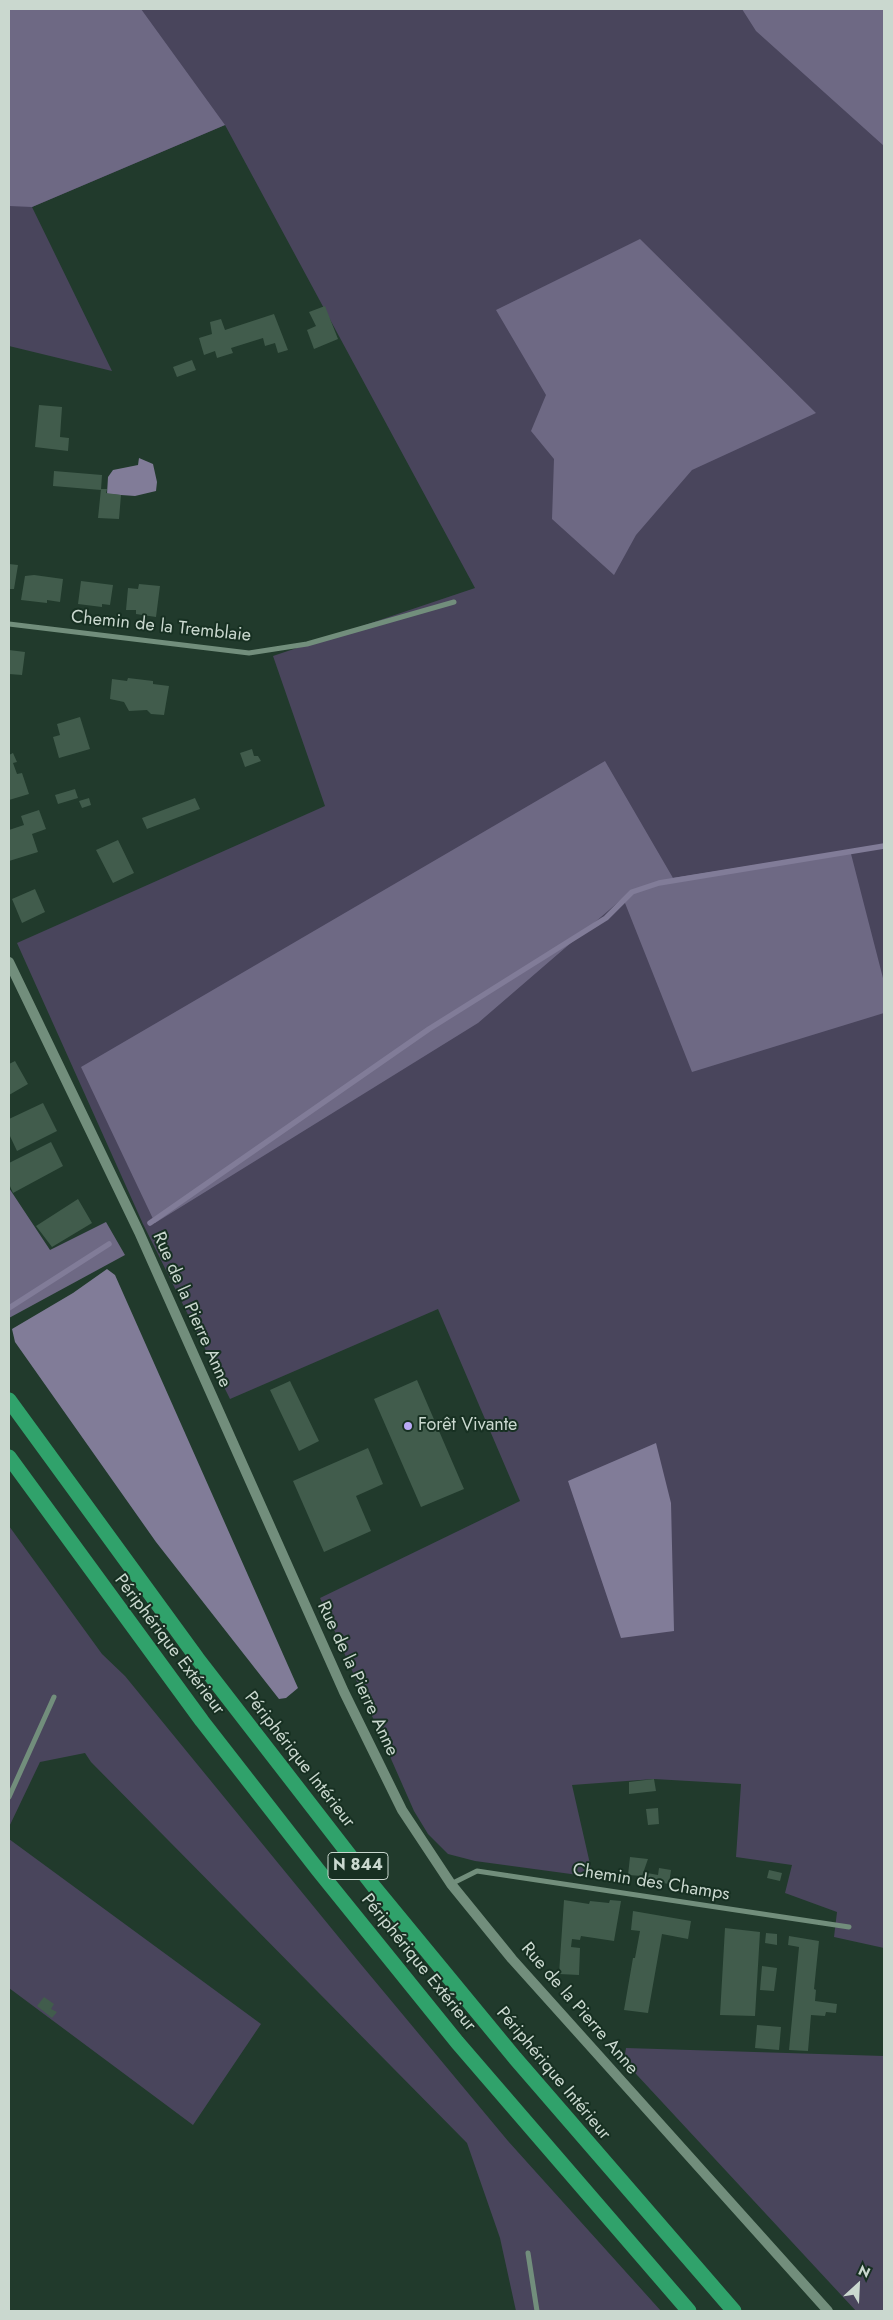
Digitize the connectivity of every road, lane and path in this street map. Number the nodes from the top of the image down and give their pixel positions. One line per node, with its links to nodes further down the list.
1 (454, 602): 2 (street, Chemin de la Tremblaie)
2 (9, 624)
3 (9, 962): 8 (street, Rue de la Pierre Anne)
4 (9, 1400): 13 (highway, Périphérique Intérieur / N 844)
5 (9, 1458): 12 (highway, Périphérique Extérieur / N 844)
6 (54, 1697): 7 (street)
7 (9, 1797)
8 (451, 1884): 9 (street, Chemin des Champs); 14 (street, Rue de la Pierre Anne)
9 (849, 1928)
10 (528, 2253): 11 (street)
11 (537, 2311)
12 (689, 2311)
13 (734, 2311)
14 (828, 2311)

